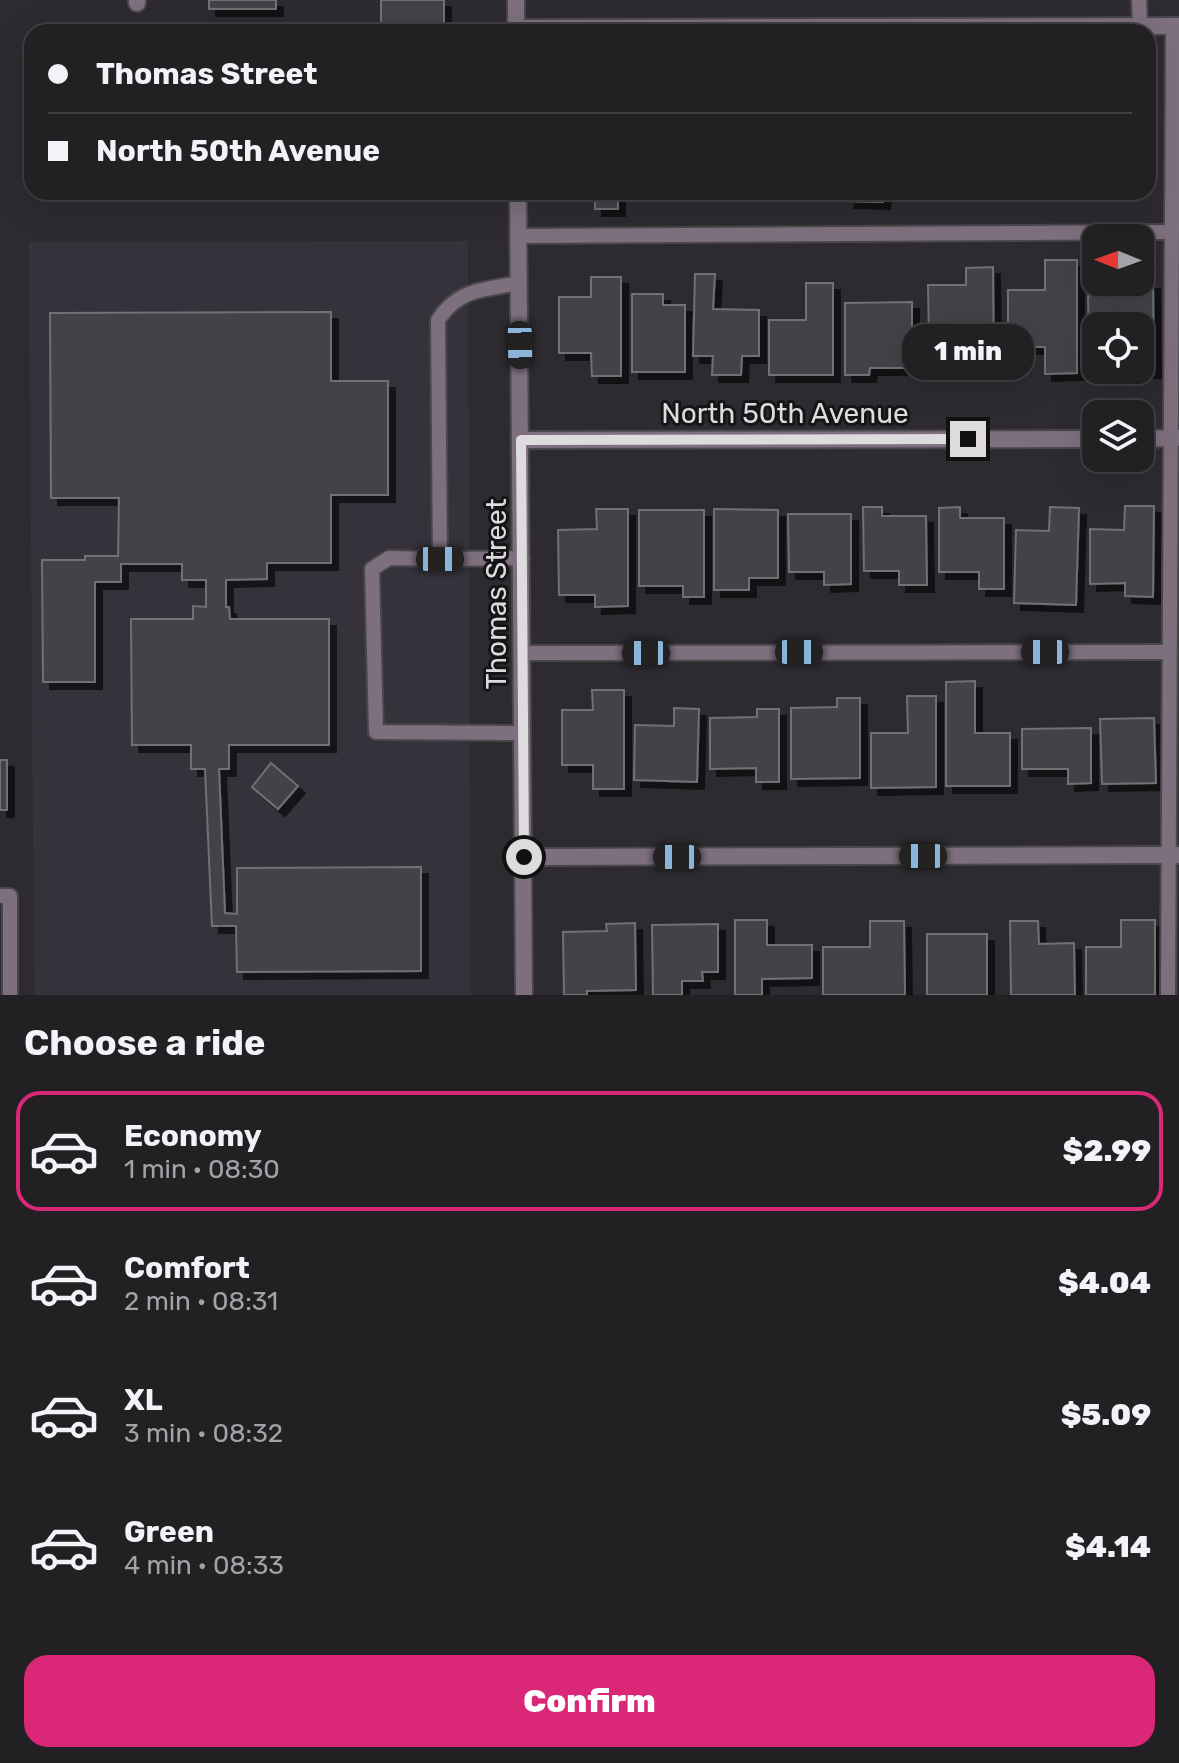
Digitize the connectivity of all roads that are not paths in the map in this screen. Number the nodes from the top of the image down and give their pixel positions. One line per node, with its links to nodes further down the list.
1 (516, 0): 3 (street)
2 (1139, 0): 4 (lane)
3 (516, 24)
4 (1140, 24)
5 (1176, 26): 7 (lane)
6 (518, 200): 8 (street, Thomas Street)
7 (1171, 232): 8 (lane); 10 (lane)
8 (519, 236): 9 (street, Thomas Street)
9 (519, 283): 13 (street, Thomas Street); 15 (lane)
10 (1174, 438): 12 (street); 16 (lane)
11 (1082, 439): 13 (street, North 50th Avenue)
12 (1154, 439)
13 (521, 440): 14 (street, Thomas Street)
14 (522, 558): 15 (lane); 17 (street, Thomas Street)
15 (440, 559): 18 (lane)
16 (1168, 652): 17 (lane); 19 (lane)
17 (523, 653): 18 (street, Thomas Street)
18 (523, 733): 20 (street, Thomas Street)
19 (1174, 855): 20 (street); 25 (lane)
20 (524, 857): 24 (street, Thomas Street)
21 (0, 896): 22 (lane)
22 (5, 977): 23 (lane)
23 (10, 995)
24 (524, 995)
25 (1168, 995)

